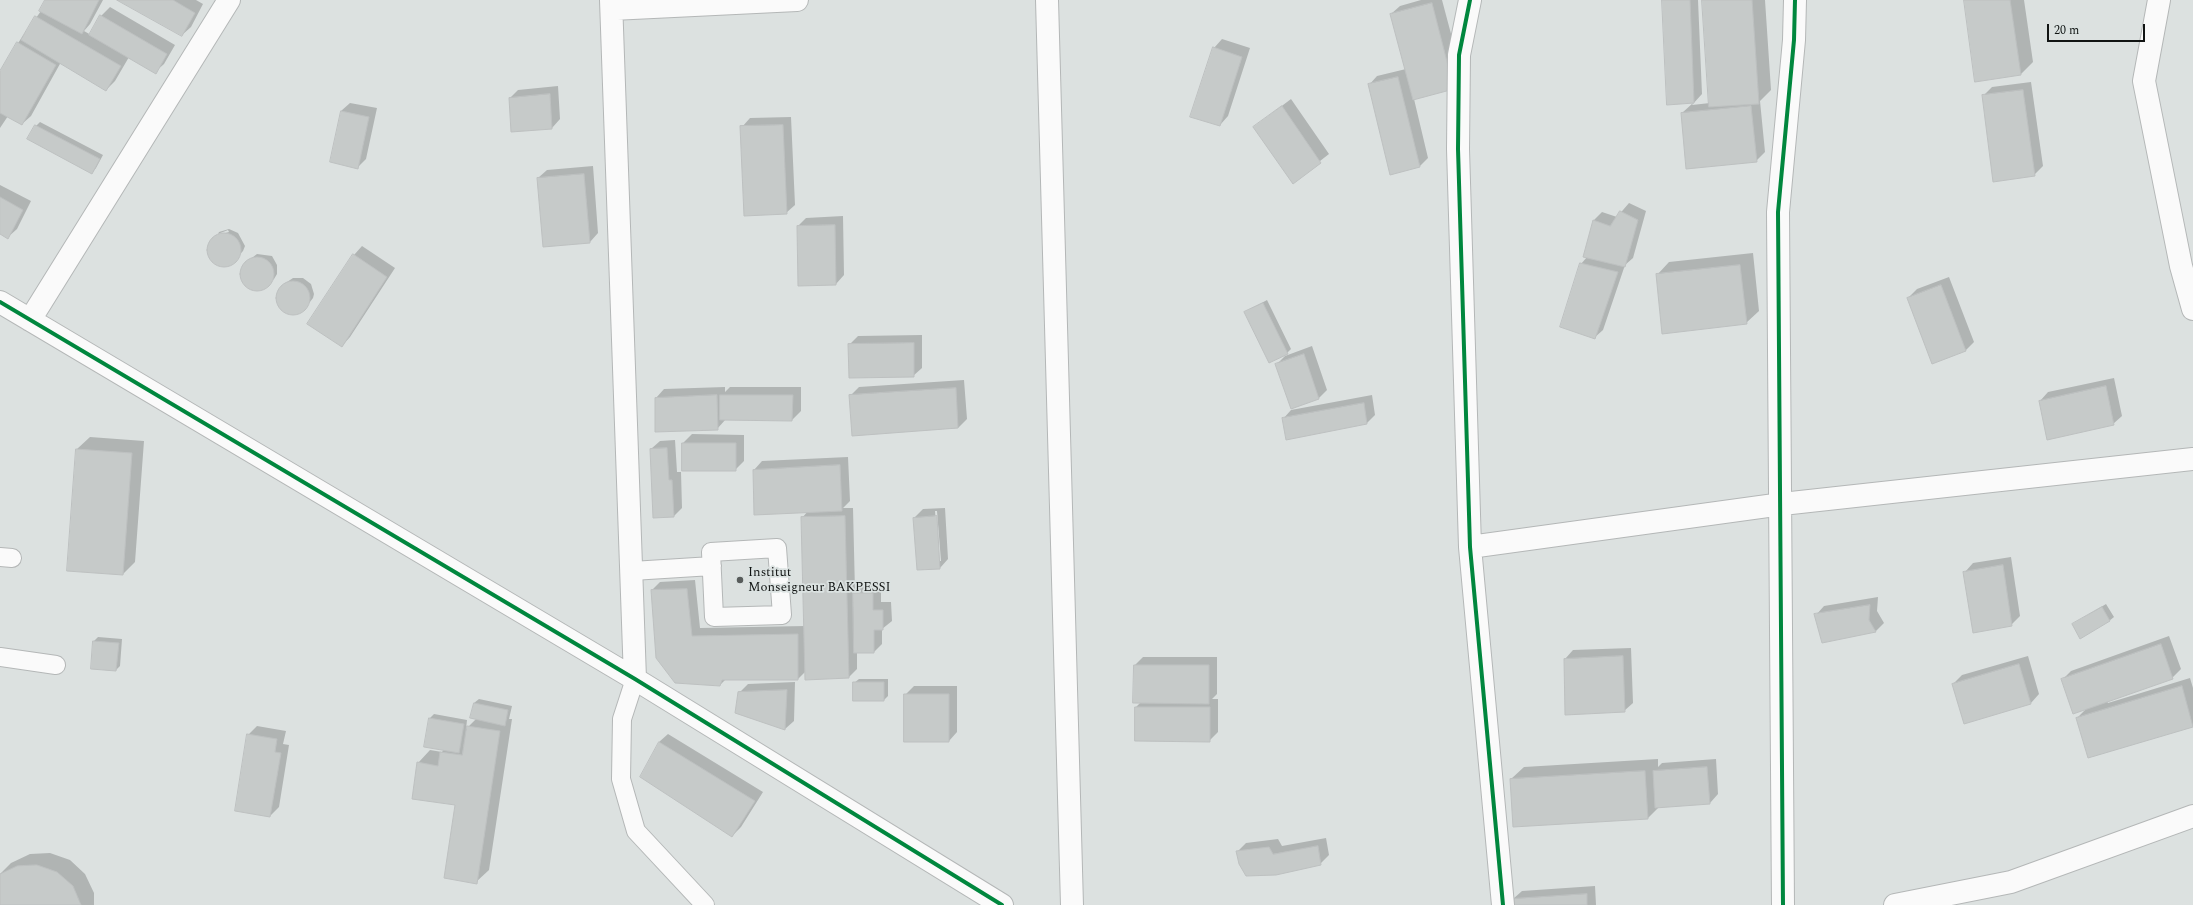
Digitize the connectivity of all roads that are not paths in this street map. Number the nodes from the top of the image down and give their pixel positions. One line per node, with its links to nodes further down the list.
1 (229, 0): 10 (street)
2 (797, 0): 7 (street)
3 (1047, 0): 22 (street)
4 (1470, 0): 13 (street)
5 (1795, 0): 12 (street)
6 (2159, 0): 9 (street)
7 (611, 4): 15 (street)
8 (0, 302): 10 (street)
9 (2193, 309)
10 (30, 320): 18 (street)
11 (2193, 459): 12 (street)
12 (1782, 504): 13 (street); 24 (street)
13 (1470, 547): 23 (street)
14 (712, 566): 14 (lane); 15 (lane)
15 (632, 571): 18 (street)
16 (0, 657): 17 (lane)
17 (56, 665)
18 (635, 679): 20 (lane); 21 (street)
19 (2193, 816): 25 (street)
20 (705, 905)
21 (1002, 905)
22 (1072, 905)
23 (1503, 905)
24 (1783, 905)
25 (1895, 905)

